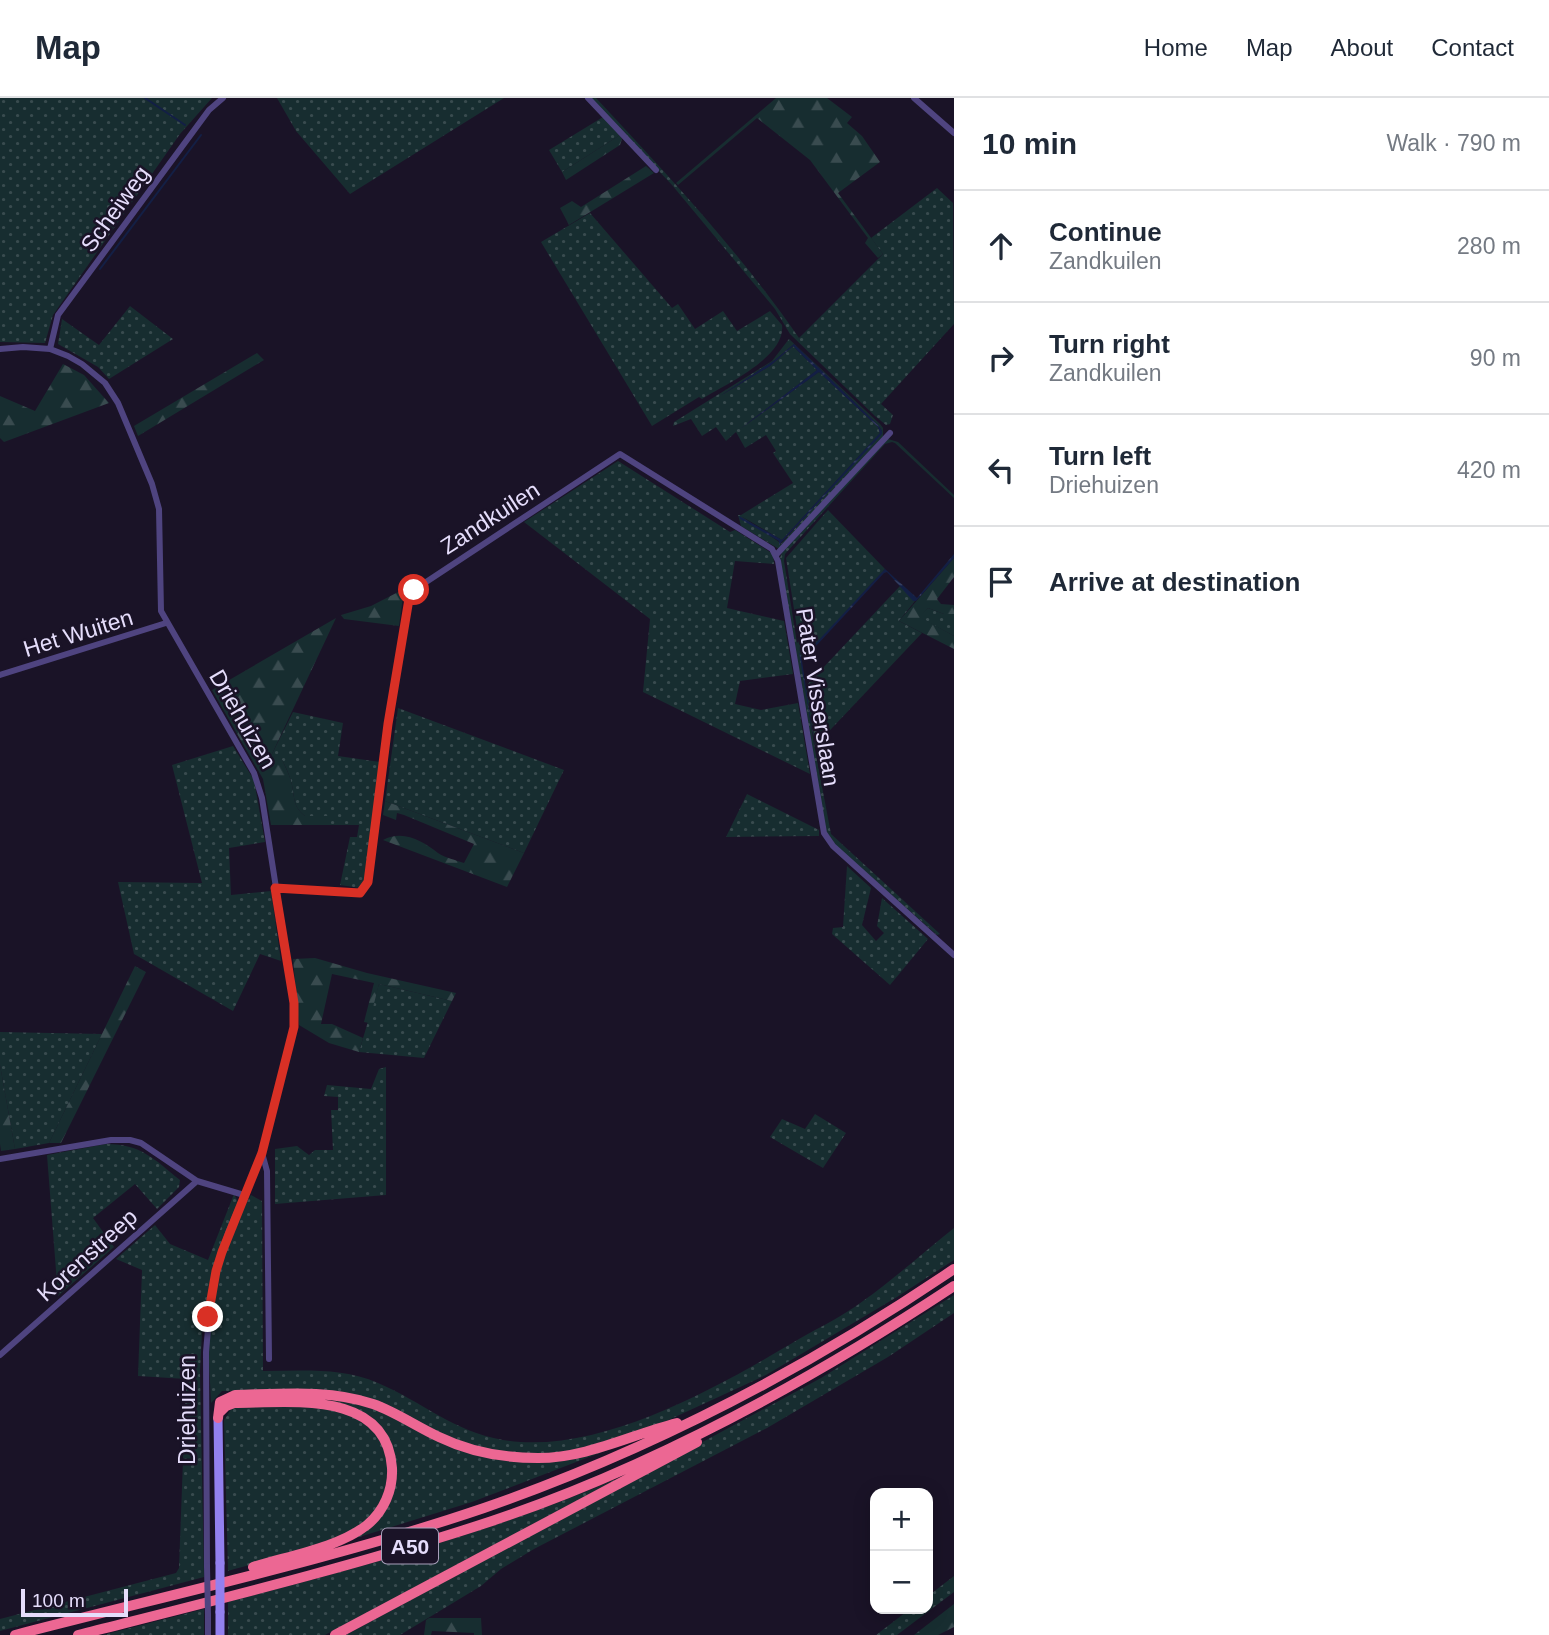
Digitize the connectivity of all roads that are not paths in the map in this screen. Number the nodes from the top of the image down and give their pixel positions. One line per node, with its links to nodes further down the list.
1 (223, 98): 7 (street, Scheiweg)
2 (588, 98): 5 (street)
3 (914, 98): 4 (street)
4 (954, 133)
5 (656, 170)
6 (0, 349): 7 (street)
7 (50, 349): 10 (street, Driehuizen)
8 (890, 433): 9 (street)
9 (776, 555): 12 (street, Zandkuilen); 13 (street, Pater Visserslaan)
10 (166, 623): 11 (street, Het Wuiten); 12 (street, Driehuizen)
11 (0, 675)
12 (275, 888): 14 (street, Driehuizen)
13 (954, 955)
14 (262, 1153): 17 (street, Driehuizen); 21 (street, Driehuizen)
15 (0, 1159): 16 (street)
16 (197, 1181): 17 (street); 20 (street, Korenstreep)
17 (244, 1195): 28 (street, Driehuizen, bridge)
18 (954, 1269): 22 (highway, A50)
19 (954, 1286): 24 (highway, A50)
20 (0, 1355)
21 (269, 1359)
22 (703, 1416): 23 (highway, A50); 25 (highway, A50)
23 (218, 1418): 25 (highway, A50); 29 (main road, Driehuizen, bridge)
24 (730, 1419): 27 (highway, A50); 30 (highway, A50)
25 (196, 1588): 26 (highway, A50)
26 (15, 1635)
27 (78, 1635)
28 (208, 1635)
29 (220, 1635)
30 (334, 1635)

